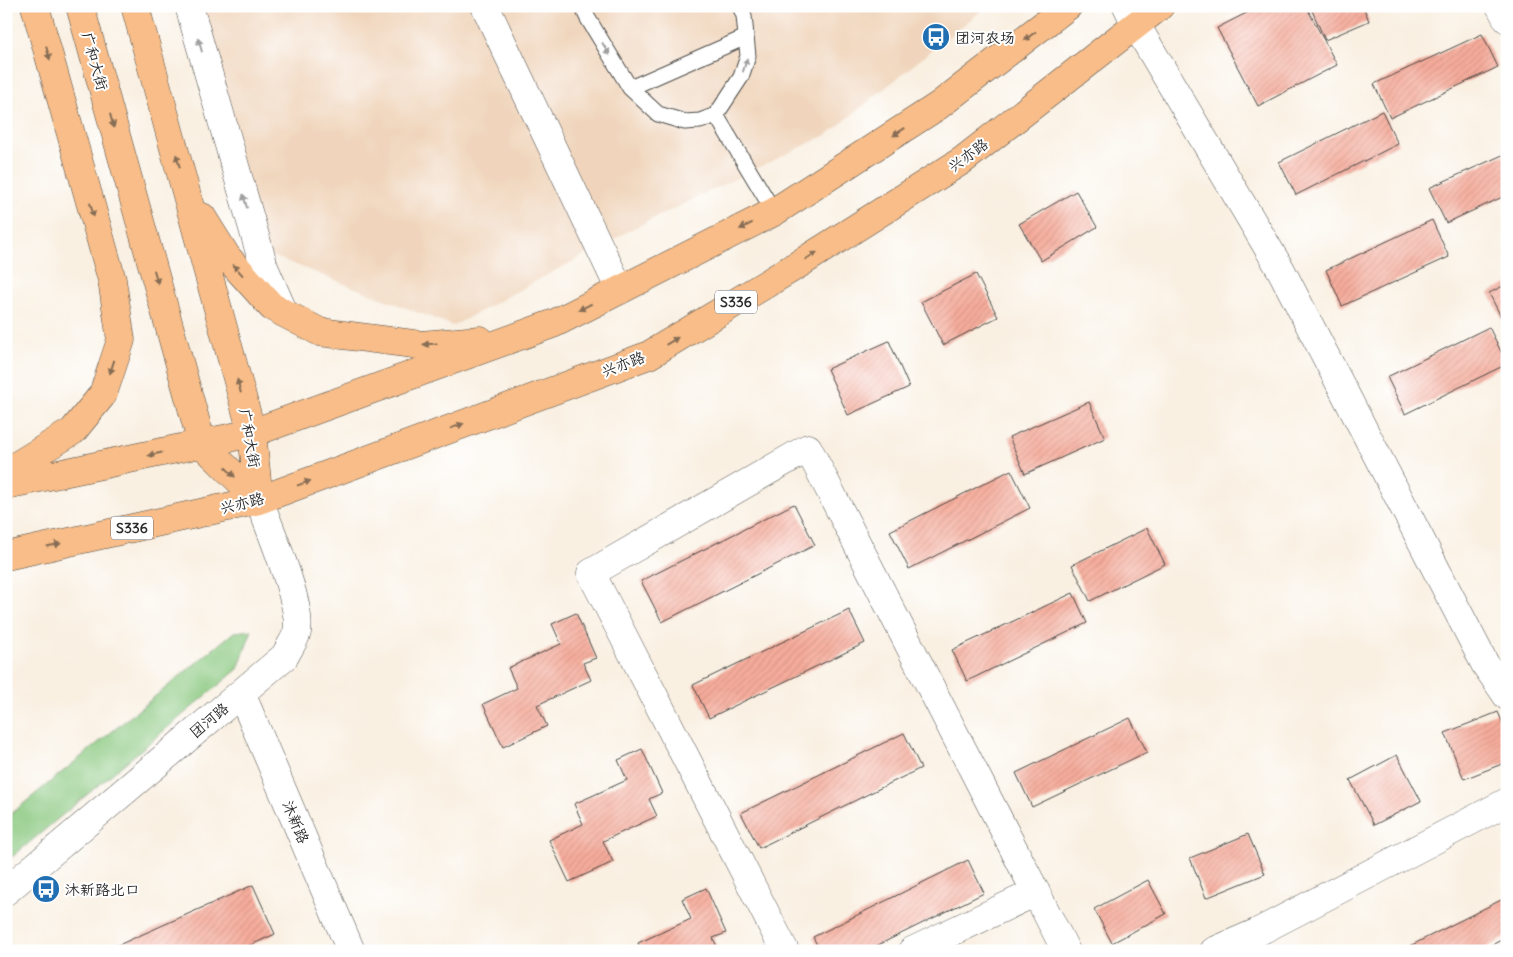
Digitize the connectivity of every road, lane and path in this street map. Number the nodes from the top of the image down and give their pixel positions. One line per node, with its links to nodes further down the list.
1 (35, 6): 23 (main road, one-way to 23)
2 (80, 6): 22 (main road, 广和大街, one-way to 22)
3 (135, 6): 16 (main road, 广和大街, one-way to 3)
4 (189, 6): 19 (street, one-way to 4)
5 (484, 6): 18 (street)
6 (582, 6): 14 (lane, one-way to 14)
7 (740, 6): 13 (lane)
8 (1068, 6): 17 (main road, one-way to 17)
9 (1160, 6): 11 (main road, 兴亦路 / S336)
10 (1500, 6): 12 (street)
11 (1132, 16): 25 (main road, 兴亦路 / S336, one-way to 11); 28 (street)
12 (1507, 19)
13 (746, 37): 14 (lane); 15 (lane, one-way to 13)
14 (630, 88): 15 (lane)
15 (716, 115): 17 (lane)
16 (186, 190): 19 (main road, one-way to 16); 21 (main road, 广和大街, one-way to 16)
17 (774, 212): 18 (main road, one-way to 18)
18 (620, 290): 20 (main road, one-way to 20)
19 (284, 313): 20 (main road, one-way to 19)
20 (514, 338): 21 (main road)
21 (252, 432): 22 (main road); 25 (main road, 广和大街)
22 (202, 444): 24 (main road, one-way to 24); 25 (main road, 广和大街, one-way to 25)
23 (6, 472)
24 (6, 485)
25 (259, 500): 26 (main road, 兴亦路 / S336, one-way to 25); 27 (street, 团河路)
26 (6, 556)
27 (241, 693): 30 (street, 团河路); 32 (street, 沐新路)
28 (1507, 696)
29 (1507, 802): 36 (street)
30 (6, 891)
31 (1036, 892): 33 (street); 34 (street); 35 (street)
32 (351, 951)
33 (786, 951)
34 (912, 951)
35 (1066, 951)
36 (1214, 951)

